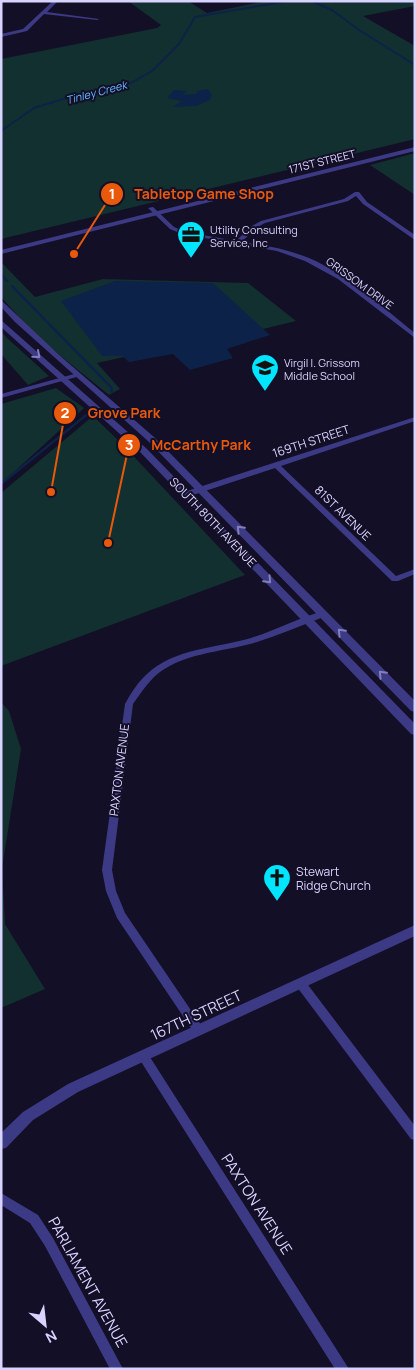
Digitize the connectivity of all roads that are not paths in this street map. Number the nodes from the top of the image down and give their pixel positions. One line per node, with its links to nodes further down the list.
1 (56, 1): 2 (street)
2 (44, 13): 3 (street); 4 (street)
3 (97, 19)
4 (1, 36)
5 (415, 142): 8 (street, 171ST STREET)
6 (415, 149): 8 (street, 171ST STREET)
7 (356, 193): 9 (street); 10 (street)
8 (154, 211): 10 (street, GRISSOM DRIVE); 11 (street, 171ST STREET); 12 (street, 171ST STREET)
9 (415, 238)
10 (237, 243): 15 (street, GRISSOM DRIVE)
11 (1, 246)
12 (1, 252)
13 (1, 302): 16 (street, SOUTH 80TH AVENUE)
14 (1, 322): 17 (street, SOUTH 80TH AVENUE, one-way to 17)
15 (415, 336)
16 (78, 374): 17 (street); 21 (street, SOUTH 80TH AVENUE)
17 (64, 379): 18 (street); 22 (street, SOUTH 80TH AVENUE)
18 (1, 396)
19 (415, 419): 20 (street, 169TH STREET)
20 (276, 464): 21 (street, 169TH STREET); 23 (street, 81ST AVENUE)
21 (202, 489): 22 (street, 169TH STREET); 24 (street, SOUTH 80TH AVENUE, one-way to 21)
22 (186, 494): 25 (street, SOUTH 80TH AVENUE, one-way to 25)
23 (415, 571)
24 (323, 614): 25 (street, PAXTON AVENUE); 26 (street, SOUTH 80TH AVENUE, one-way to 24)
25 (307, 620): 27 (street, SOUTH 80TH AVENUE); 30 (street, PAXTON AVENUE)
26 (415, 708)
27 (415, 731)
28 (415, 930): 29 (street, 167TH STREET)
29 (300, 984): 30 (street, 167TH STREET); 32 (street)
30 (199, 1031): 31 (street, 167TH STREET)
31 (144, 1057): 33 (street, 167TH STREET); 36 (street, PAXTON AVENUE)
32 (415, 1135)
33 (1, 1144)
34 (1, 1198): 35 (street, PARLIAMENT AVENUE)
35 (117, 1369)
36 (343, 1369)

